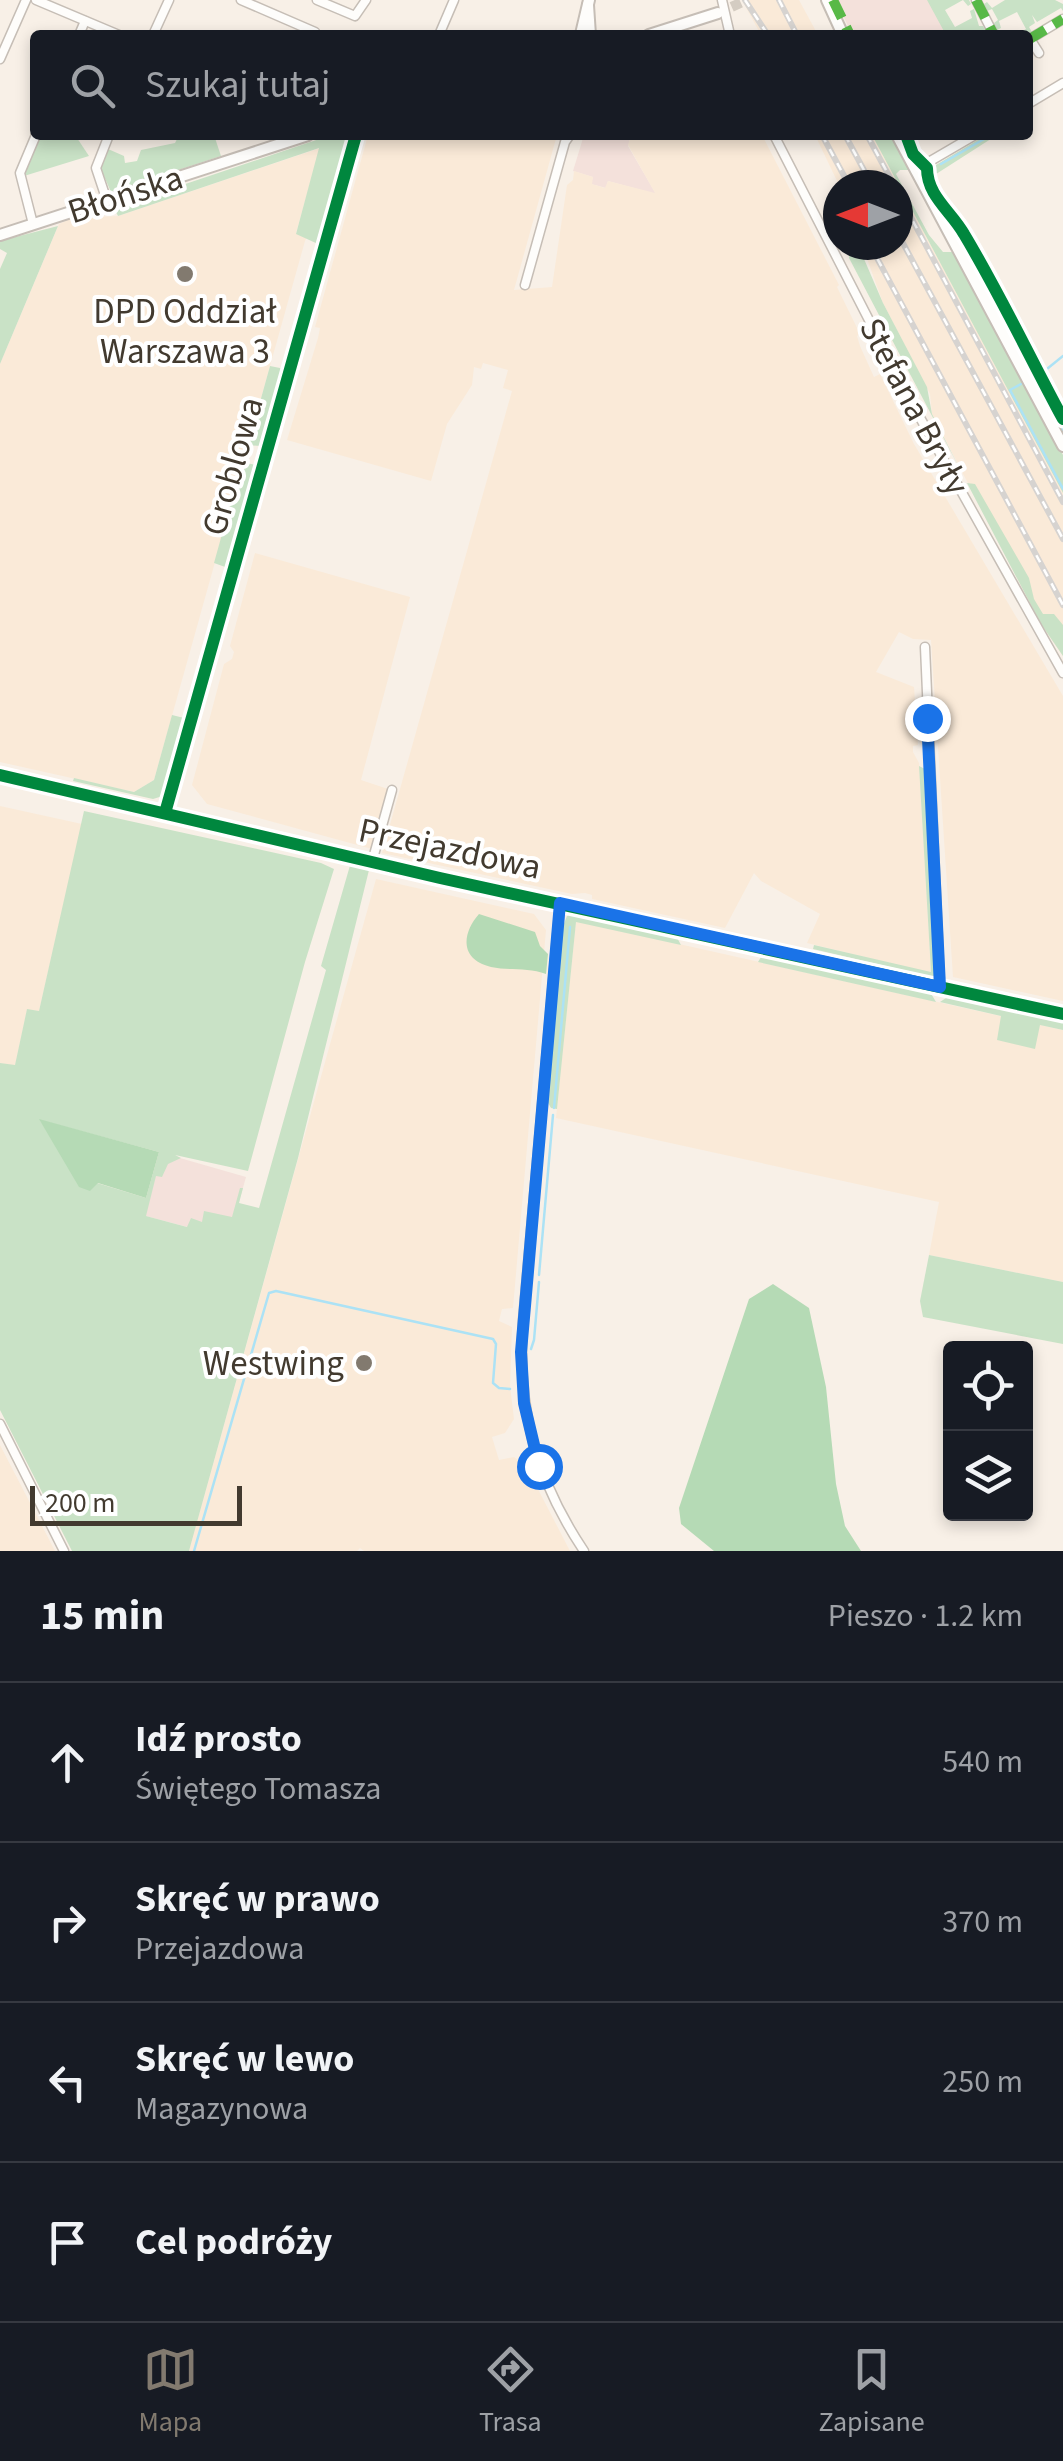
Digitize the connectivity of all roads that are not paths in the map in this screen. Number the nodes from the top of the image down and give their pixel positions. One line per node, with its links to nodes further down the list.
1 (26, 0): 29 (street)
2 (36, 0): 14 (street)
3 (169, 0): 17 (street)
4 (241, 0): 18 (street)
5 (317, 0): 6 (street)
6 (366, 0)
7 (454, 0): 19 (street)
8 (722, 0): 23 (street)
9 (827, 0): 24 (street)
10 (976, 0): 25 (street)
11 (588, 2): 20 (street); 21 (street)
12 (718, 13): 22 (street)
13 (1063, 19): 26 (street)
14 (85, 20): 15 (street); 16 (street)
15 (81, 30)
16 (108, 30)
17 (155, 30)
18 (309, 30)
19 (441, 30)
20 (581, 30)
21 (589, 30)
22 (665, 30)
23 (729, 30)
24 (842, 30)
25 (989, 30)
26 (1033, 37)
27 (1033, 45): 28 (street)
28 (1038, 53)
29 (0, 59)
30 (1063, 83): 31 (street)
31 (1033, 101)
32 (34, 140): 42 (street)
33 (106, 140): 41 (street)
34 (293, 140): 41 (street, Błońska)
35 (355, 140): 50 (street, Groblowa)
36 (567, 140): 44 (street)
37 (777, 140): 47 (street, Stefana Bryły)
38 (899, 140): 40 (street)
39 (967, 140): 40 (street)
40 (916, 170): 45 (street)
41 (107, 201): 42 (street, Błońska)
42 (33, 224): 43 (street, Błońska)
43 (0, 235)
44 (525, 284)
45 (1063, 446)
46 (924, 647): 53 (street)
47 (1063, 673)
48 (0, 775): 50 (street, Przejazdowa)
49 (392, 790): 51 (street)
50 (165, 813): 51 (street, Przejazdowa)
51 (372, 862): 52 (street, Przejazdowa)
52 (560, 903): 53 (street, Przejazdowa); 57 (street)
53 (940, 987): 54 (street, Przejazdowa)
54 (1063, 1014)
55 (0, 1424): 56 (street)
56 (64, 1551)
57 (584, 1551)

